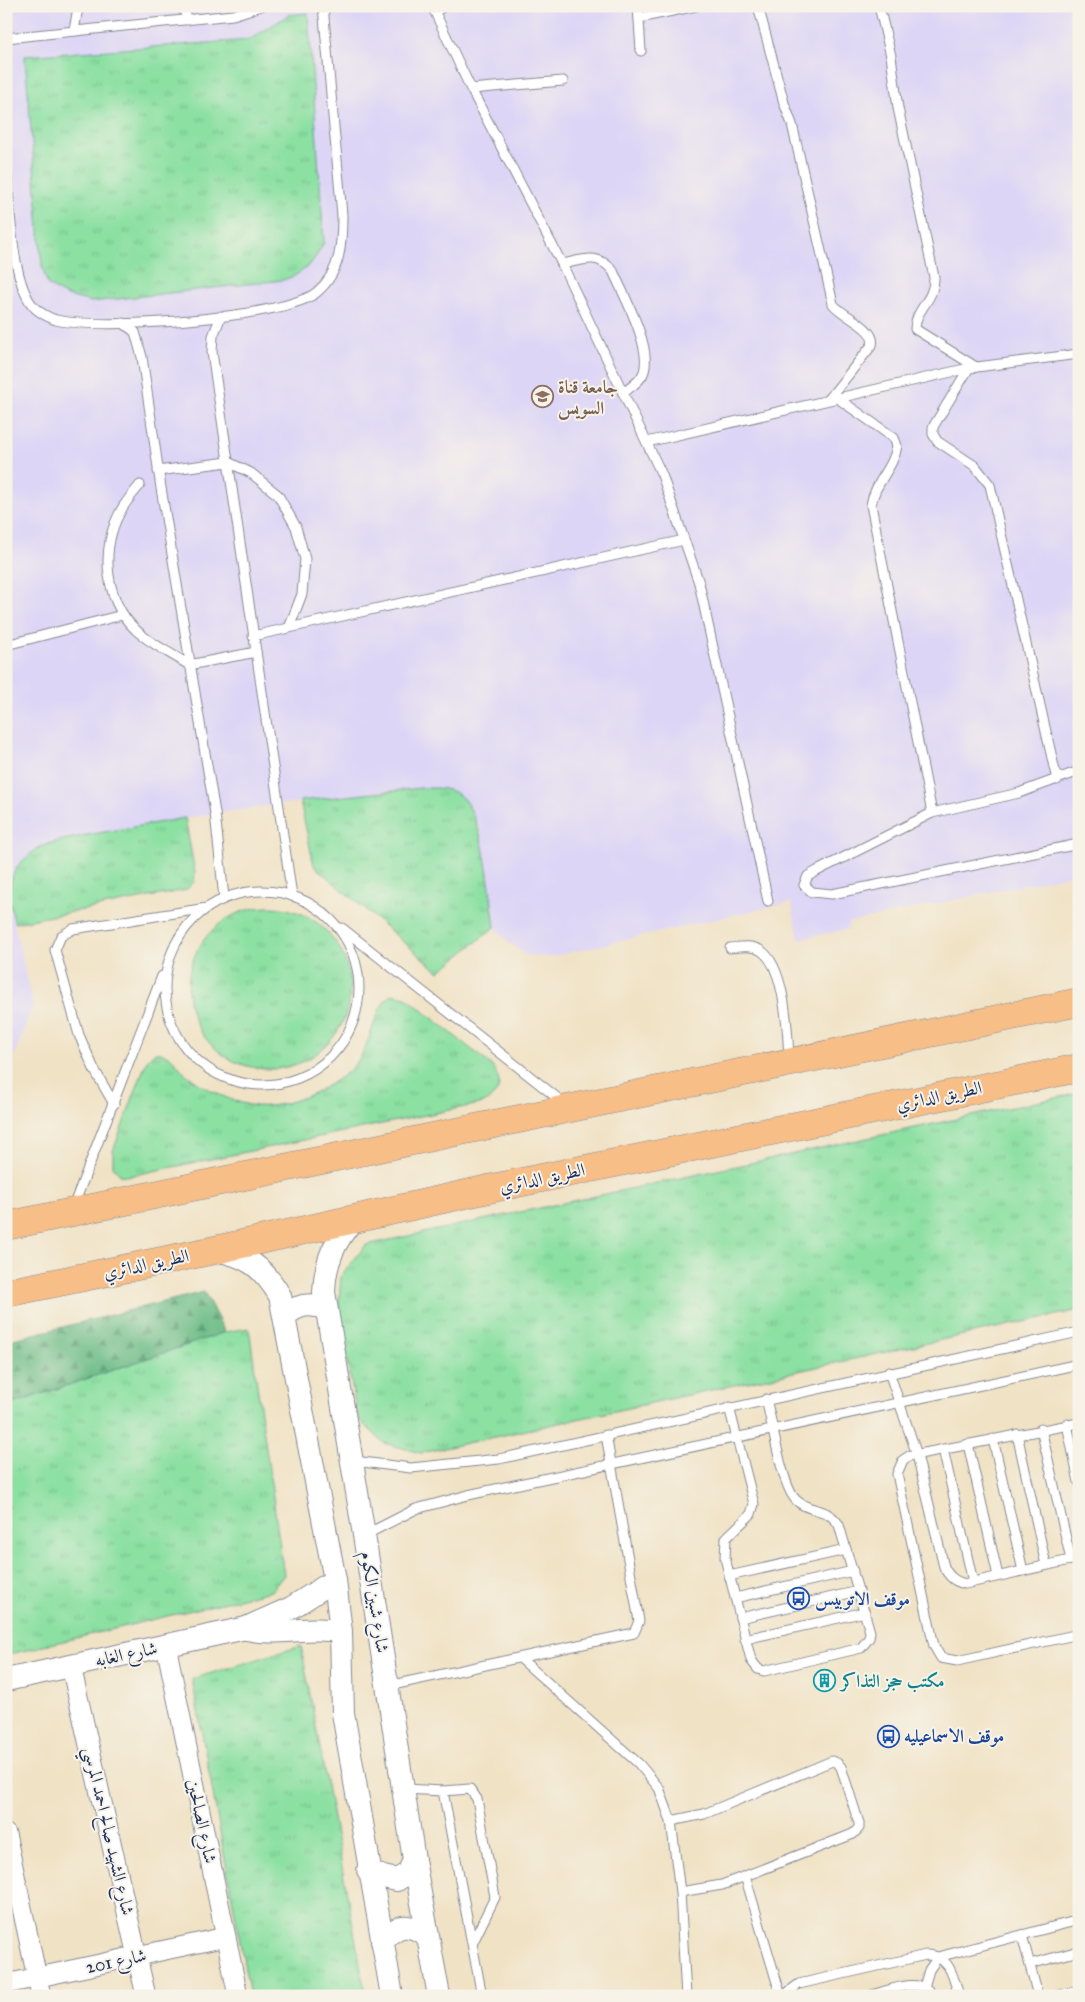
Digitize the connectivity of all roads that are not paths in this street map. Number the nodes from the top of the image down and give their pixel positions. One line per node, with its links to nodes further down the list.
1 (80, 6): 13 (lane)
2 (182, 6): 12 (lane)
3 (262, 6): 12 (lane)
4 (323, 6): 20 (lane)
5 (445, 6): 10 (lane)
6 (638, 6): 11 (lane)
7 (696, 6): 11 (lane)
8 (758, 6): 25 (lane)
9 (879, 6): 23 (lane)
10 (433, 9): 17 (lane)
11 (639, 18): 15 (lane)
12 (188, 20): 13 (lane)
13 (74, 31): 14 (lane)
14 (6, 38)
15 (641, 51)
16 (563, 81): 17 (lane)
17 (471, 89): 19 (lane)
18 (6, 163): 21 (lane)
19 (562, 264): 24 (lane); 24 (lane)
20 (221, 316): 21 (lane); 27 (lane)
21 (123, 323): 28 (lane)
22 (1079, 354): 23 (lane)
23 (973, 368): 25 (lane); 38 (lane)
24 (623, 393): 26 (lane)
25 (832, 398): 26 (lane); 39 (lane)
26 (647, 442): 30 (lane)
27 (228, 462): 28 (lane); 32 (lane); 33 (lane)
28 (158, 471): 36 (lane)
29 (140, 486): 31 (lane)
30 (684, 540): 32 (lane); 43 (lane)
31 (122, 615): 34 (lane); 36 (lane)
32 (289, 628): 33 (lane)
33 (253, 636): 35 (lane)
34 (6, 645)
35 (256, 652): 36 (lane); 41 (lane)
36 (190, 665): 42 (lane)
37 (1079, 771): 38 (lane)
38 (1057, 780): 39 (lane)
39 (932, 812): 40 (lane)
40 (1079, 844)
41 (292, 896): 42 (lane); 45 (lane)
42 (224, 898): 44 (lane)
43 (768, 901)
44 (208, 908): 47 (lane); 51 (lane)
45 (334, 923): 47 (lane); 52 (lane)
46 (730, 948): 49 (lane)
47 (170, 957): 51 (lane)
48 (1079, 1002): 49 (main road)
49 (789, 1062): 52 (main road)
50 (1079, 1068): 54 (main road, الطريق الدائري)
51 (114, 1104): 53 (lane)
52 (570, 1108): 53 (main road)
53 (72, 1212): 55 (main road)
54 (356, 1216): 56 (main road, الطريق الدائري); 58 (street, شارع شبين الكوم)
55 (6, 1226)
56 (215, 1250): 57 (main road, الطريق الدائري); 59 (street, شارع شبين الكوم)
57 (6, 1293)
58 (326, 1309): 59 (street); 77 (street, شارع شبين الكوم)
59 (285, 1316): 88 (street, شارع شبين الكوم)
60 (1079, 1332): 62 (lane)
61 (1079, 1364): 64 (lane)
62 (889, 1372): 63 (lane); 64 (lane)
63 (766, 1399): 65 (lane); 68 (lane)
64 (898, 1402): 68 (lane); 76 (lane)
65 (729, 1407): 71 (lane); 72 (lane)
66 (1067, 1424): 67 (lane); 69 (lane); 79 (lane)
67 (1079, 1424)
68 (774, 1429): 72 (lane); 81 (lane)
69 (1041, 1430): 70 (lane); 82 (lane)
70 (1017, 1434): 73 (lane); 83 (lane)
71 (606, 1435): 77 (lane); 78 (lane)
72 (737, 1437): 78 (lane); 86 (lane)
73 (993, 1439): 74 (lane); 85 (lane)
74 (968, 1444): 75 (lane); 87 (lane)
75 (943, 1449): 76 (lane); 89 (lane)
76 (917, 1455): 89 (lane); 96 (lane)
77 (353, 1461): 80 (street, شارع شبين الكوم)
78 (612, 1464): 80 (lane); 99 (lane)
79 (1079, 1482)
80 (364, 1536): 102 (street, شارع شبين الكوم)
81 (846, 1550): 84 (lane); 86 (lane)
82 (1075, 1559): 83 (lane)
83 (1046, 1565): 85 (lane)
84 (853, 1571): 90 (lane); 91 (lane)
85 (1023, 1571): 87 (lane)
86 (729, 1576): 91 (lane)
87 (998, 1576): 89 (lane)
88 (335, 1580): 94 (street, شارع الغابه); 95 (street, شارع شبين الكوم)
89 (973, 1582)
90 (859, 1591): 92 (lane); 93 (lane)
91 (735, 1598): 93 (lane)
92 (865, 1612): 97 (lane); 97 (lane)
93 (740, 1618): 97 (lane)
94 (246, 1628): 95 (street, شارع الغابه); 98 (street, شارع الغابه)
95 (341, 1632): 108 (street, شارع شبين الكوم)
96 (1079, 1634)
97 (746, 1639)
98 (166, 1645): 100 (street, شارع الغابه); 114 (street, شارع الصالحين)
99 (520, 1658): 102 (lane); 105 (lane)
100 (71, 1666): 101 (street, شارع الغابه); 118 (street, شارع الشهيد صالح احمد المرسي)
101 (6, 1680)
102 (388, 1686): 103 (street, شارع شبين الكوم)
103 (404, 1789): 104 (lane); 107 (street, شارع شبين الكوم)
104 (443, 1791): 116 (lane); 116 (lane)
105 (671, 1821): 109 (lane); 110 (lane)
106 (6, 1834): 121 (street)
107 (414, 1860): 108 (street); 113 (street, شارع شبين الكوم)
108 (368, 1870): 115 (street, شارع شبين الكوم)
109 (744, 1876): 110 (lane); 132 (lane)
110 (680, 1892): 131 (lane)
111 (1079, 1920): 112 (lane)
112 (1022, 1935): 119 (lane); 120 (lane)
113 (427, 1936): 115 (street); 129 (street, شارع شبين الكوم)
114 (226, 1937): 118 (street, شارع 201); 127 (street, شارع الصالحين)
115 (382, 1941): 128 (street, شارع شبين الكوم)
116 (472, 1942): 130 (lane)
117 (1079, 1952): 120 (lane)
118 (137, 1956): 121 (street, شارع 201); 126 (street, شارع الشهيد صالح احمد المرسي)
119 (938, 1957): 123 (lane); 132 (lane); 135 (lane)
120 (1030, 1964): 136 (lane)
121 (37, 1977): 122 (street, شارع 201); 125 (street)
122 (6, 1984)
123 (924, 1987): 133 (lane); 134 (lane)
124 (1079, 1990): 137 (lane)
125 (41, 1996)
126 (146, 1996)
127 (238, 1996)
128 (392, 1996)
129 (439, 1996)
130 (482, 1996)
131 (686, 1996)
132 (782, 1996)
133 (869, 1996)
134 (933, 1996)
135 (959, 1996)
136 (1038, 1996)
137 (1056, 1996)

